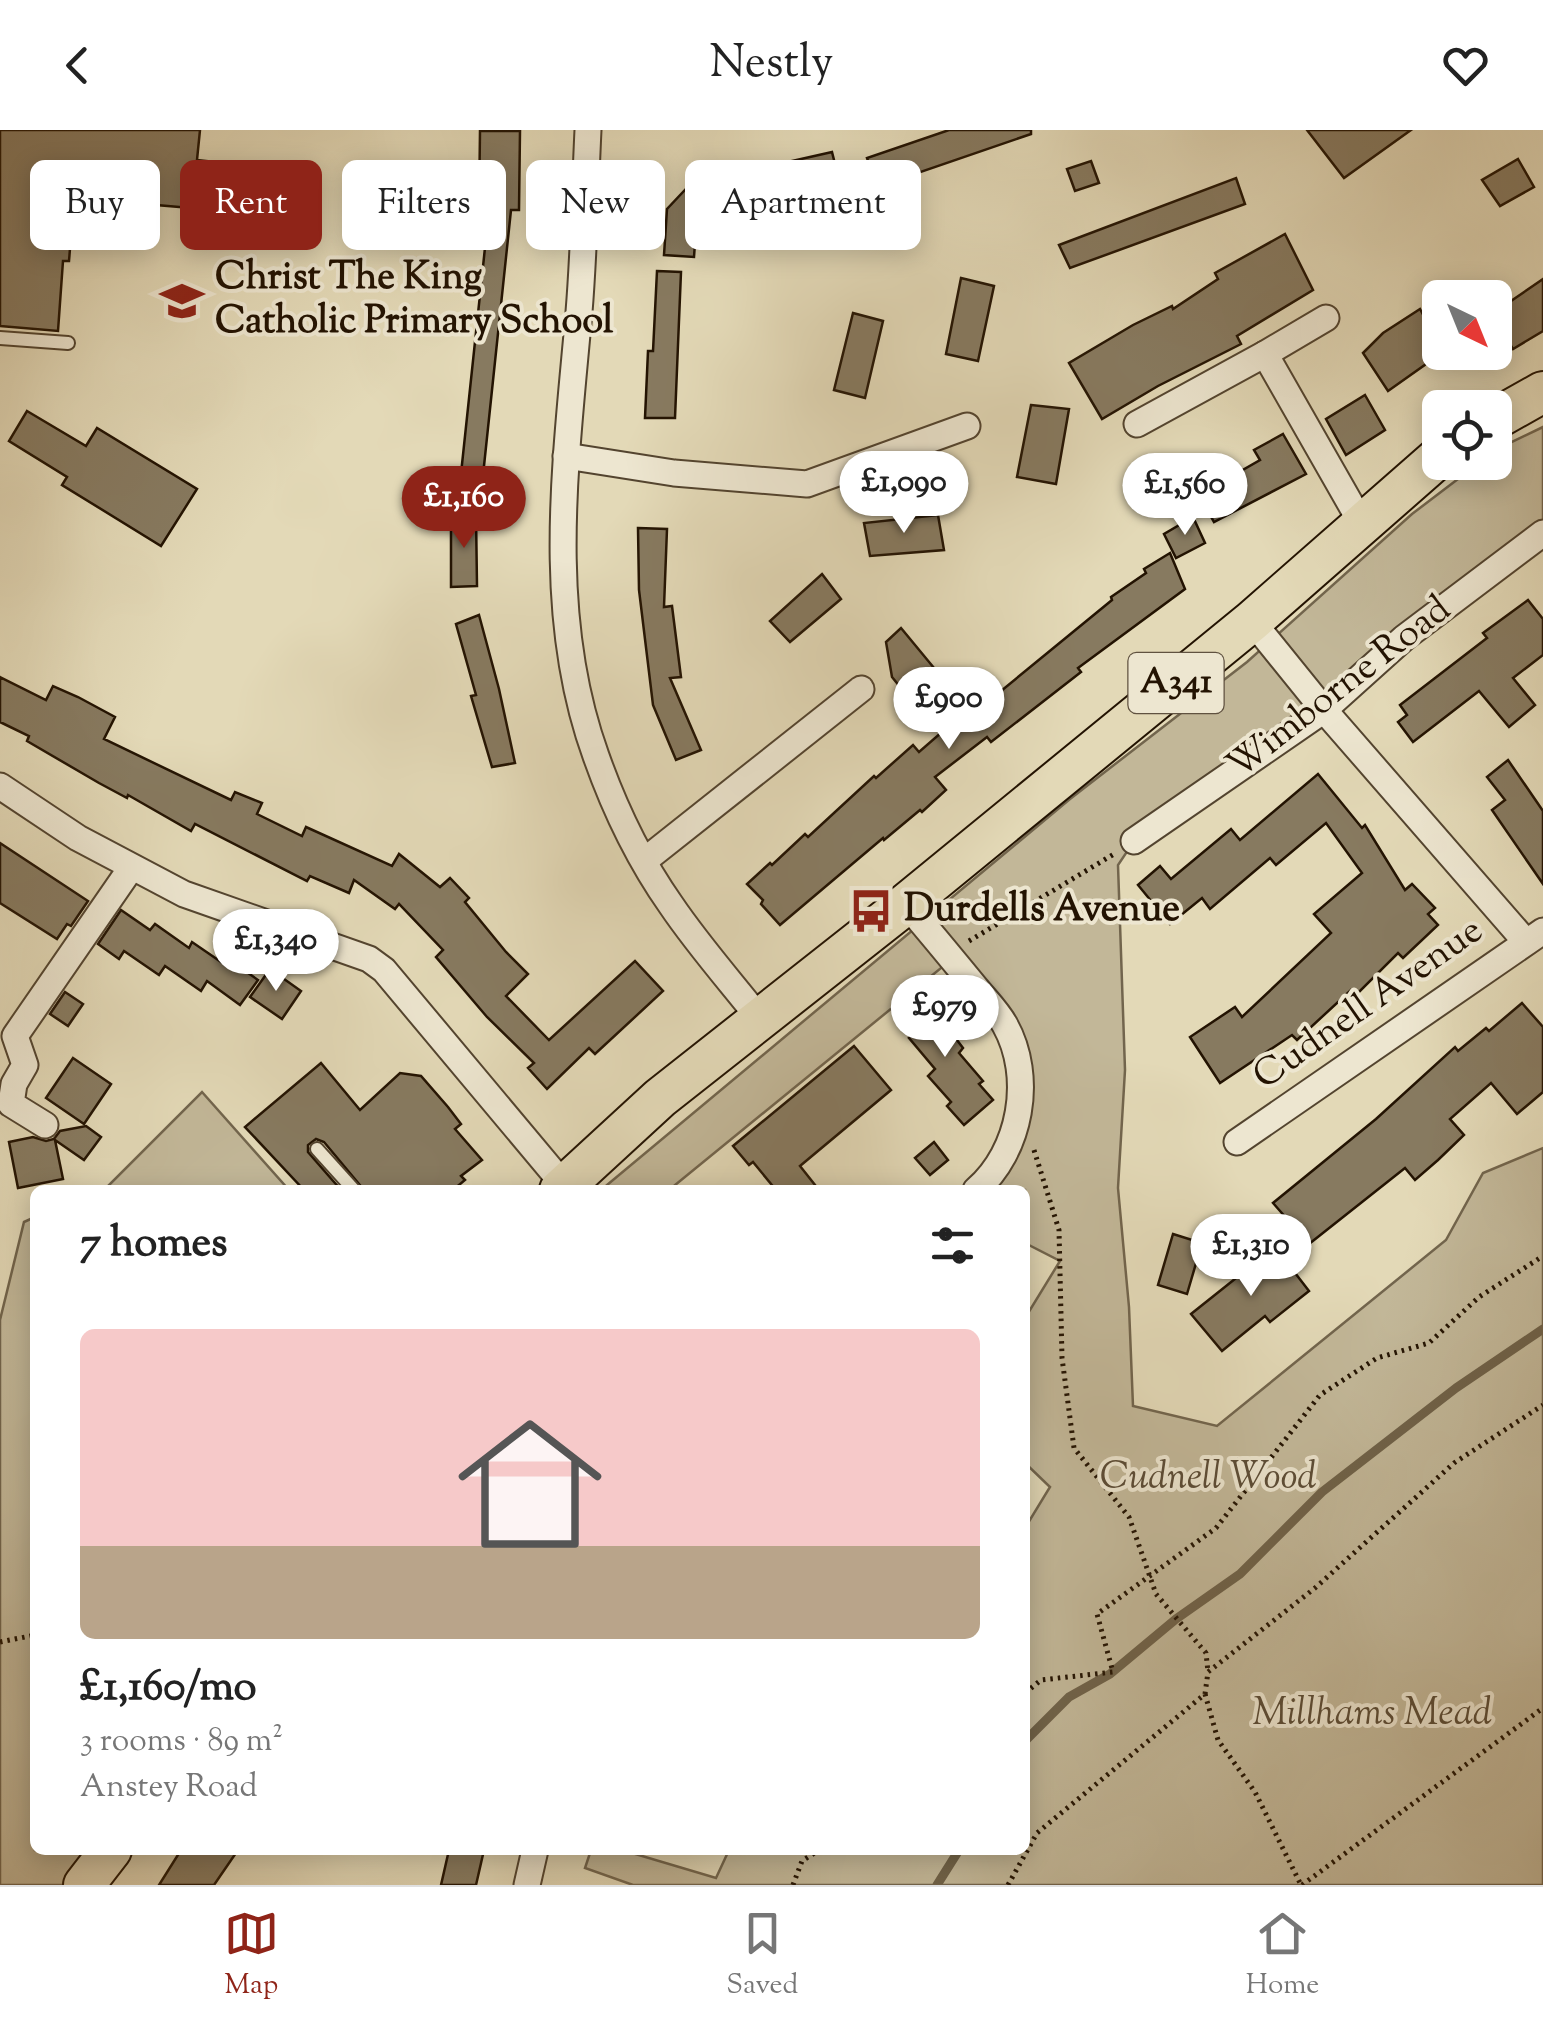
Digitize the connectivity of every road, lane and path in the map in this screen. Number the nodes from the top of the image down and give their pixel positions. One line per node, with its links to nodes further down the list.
1 (588, 130): 10 (street)
2 (1326, 318): 5 (street)
3 (0, 338): 4 (lane)
4 (68, 344)
5 (1265, 354): 8 (street); 12 (street)
6 (1543, 392): 7 (main road)
7 (1512, 409)
8 (1137, 424)
9 (967, 426): 10 (street)
10 (566, 456): 19 (street)
11 (1422, 472): 12 (main road, A341)
12 (1362, 524): 14 (main road, A341)
13 (1543, 533): 16 (street, Wimborne Road)
14 (1252, 621): 16 (street); 21 (main road, A341)
15 (861, 689): 19 (street)
16 (1324, 710): 18 (street, Wimborne Road); 22 (street)
17 (0, 786): 20 (street)
18 (1134, 841): 23 (path)
19 (644, 861): 24 (street)
20 (131, 868): 26 (street); 30 (street)
21 (906, 904): 23 (street); 24 (main road, A341)
22 (1534, 936): 27 (street, Cudnell Avenue)
23 (948, 953): 25 (street)
24 (760, 1019): 31 (main road, A341)
25 (1019, 1104): 32 (street); 35 (path)
26 (45, 1125)
27 (1238, 1142)
28 (317, 1149): 29 (lane)
29 (349, 1185)
30 (560, 1185)
31 (564, 1185)
32 (980, 1185)
33 (1543, 1256): 35 (path)
34 (1543, 1405): 38 (path)
35 (1149, 1578): 38 (path); 39 (path)
36 (30, 1636): 37 (path)
37 (0, 1642)
38 (1208, 1672): 40 (path)
39 (1030, 1689)
40 (1205, 1694): 42 (path); 51 (path)
41 (1543, 1708): 51 (path)
42 (1030, 1846)
43 (106, 1855): 47 (main road)
44 (535, 1855): 48 (street)
45 (812, 1855): 49 (path)
46 (1025, 1855): 50 (path)
47 (84, 1885)
48 (527, 1885)
49 (793, 1885)
50 (1008, 1885)
51 (1301, 1885)

